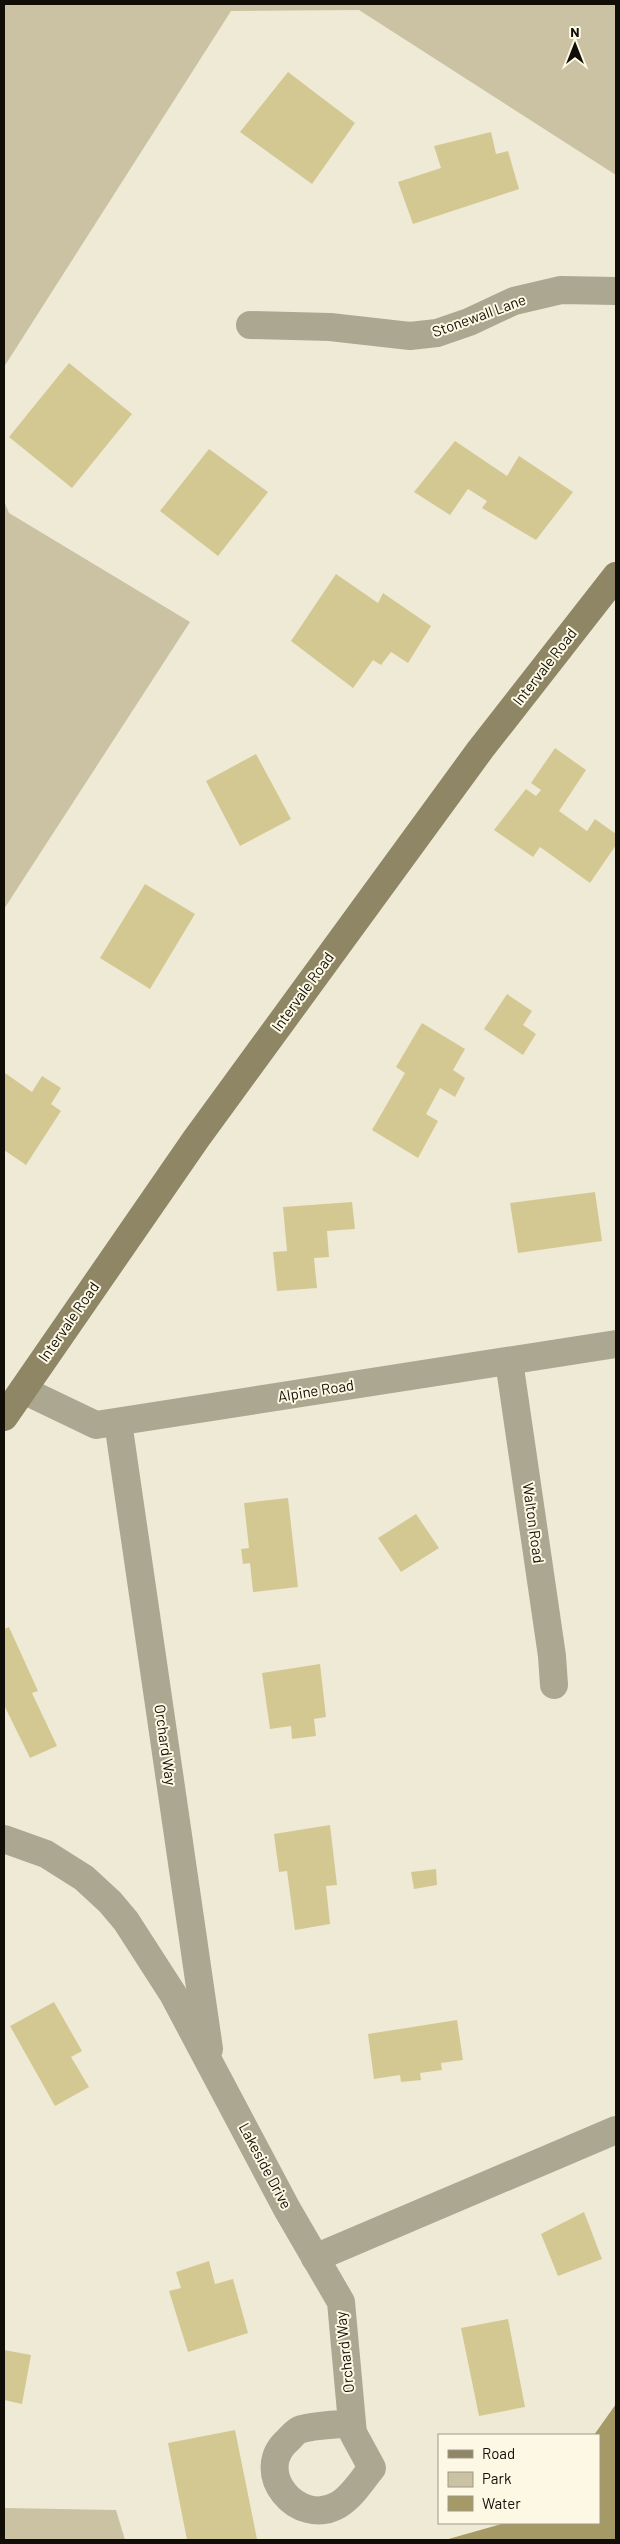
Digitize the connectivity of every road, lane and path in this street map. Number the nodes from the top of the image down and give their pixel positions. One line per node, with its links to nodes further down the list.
1 (616, 291): 2 (street, Stonewall Lane)
2 (250, 325)
3 (616, 576): 6 (street, Intervale Road)
4 (616, 1344): 5 (street, Alpine Road)
5 (510, 1361): 8 (street, Alpine Road); 9 (street, Walton Road)
6 (23, 1390): 7 (street, Intervale Road); 8 (street, Alpine Road)
7 (4, 1417)
8 (118, 1422): 11 (street, Orchard Way)
9 (554, 1685)
10 (4, 1839): 11 (street, Lakeside Drive)
11 (212, 2067): 13 (street, Lakeside Drive)
12 (616, 2130): 13 (street)
13 (315, 2258): 14 (street, Orchard Way)
14 (352, 2424)

